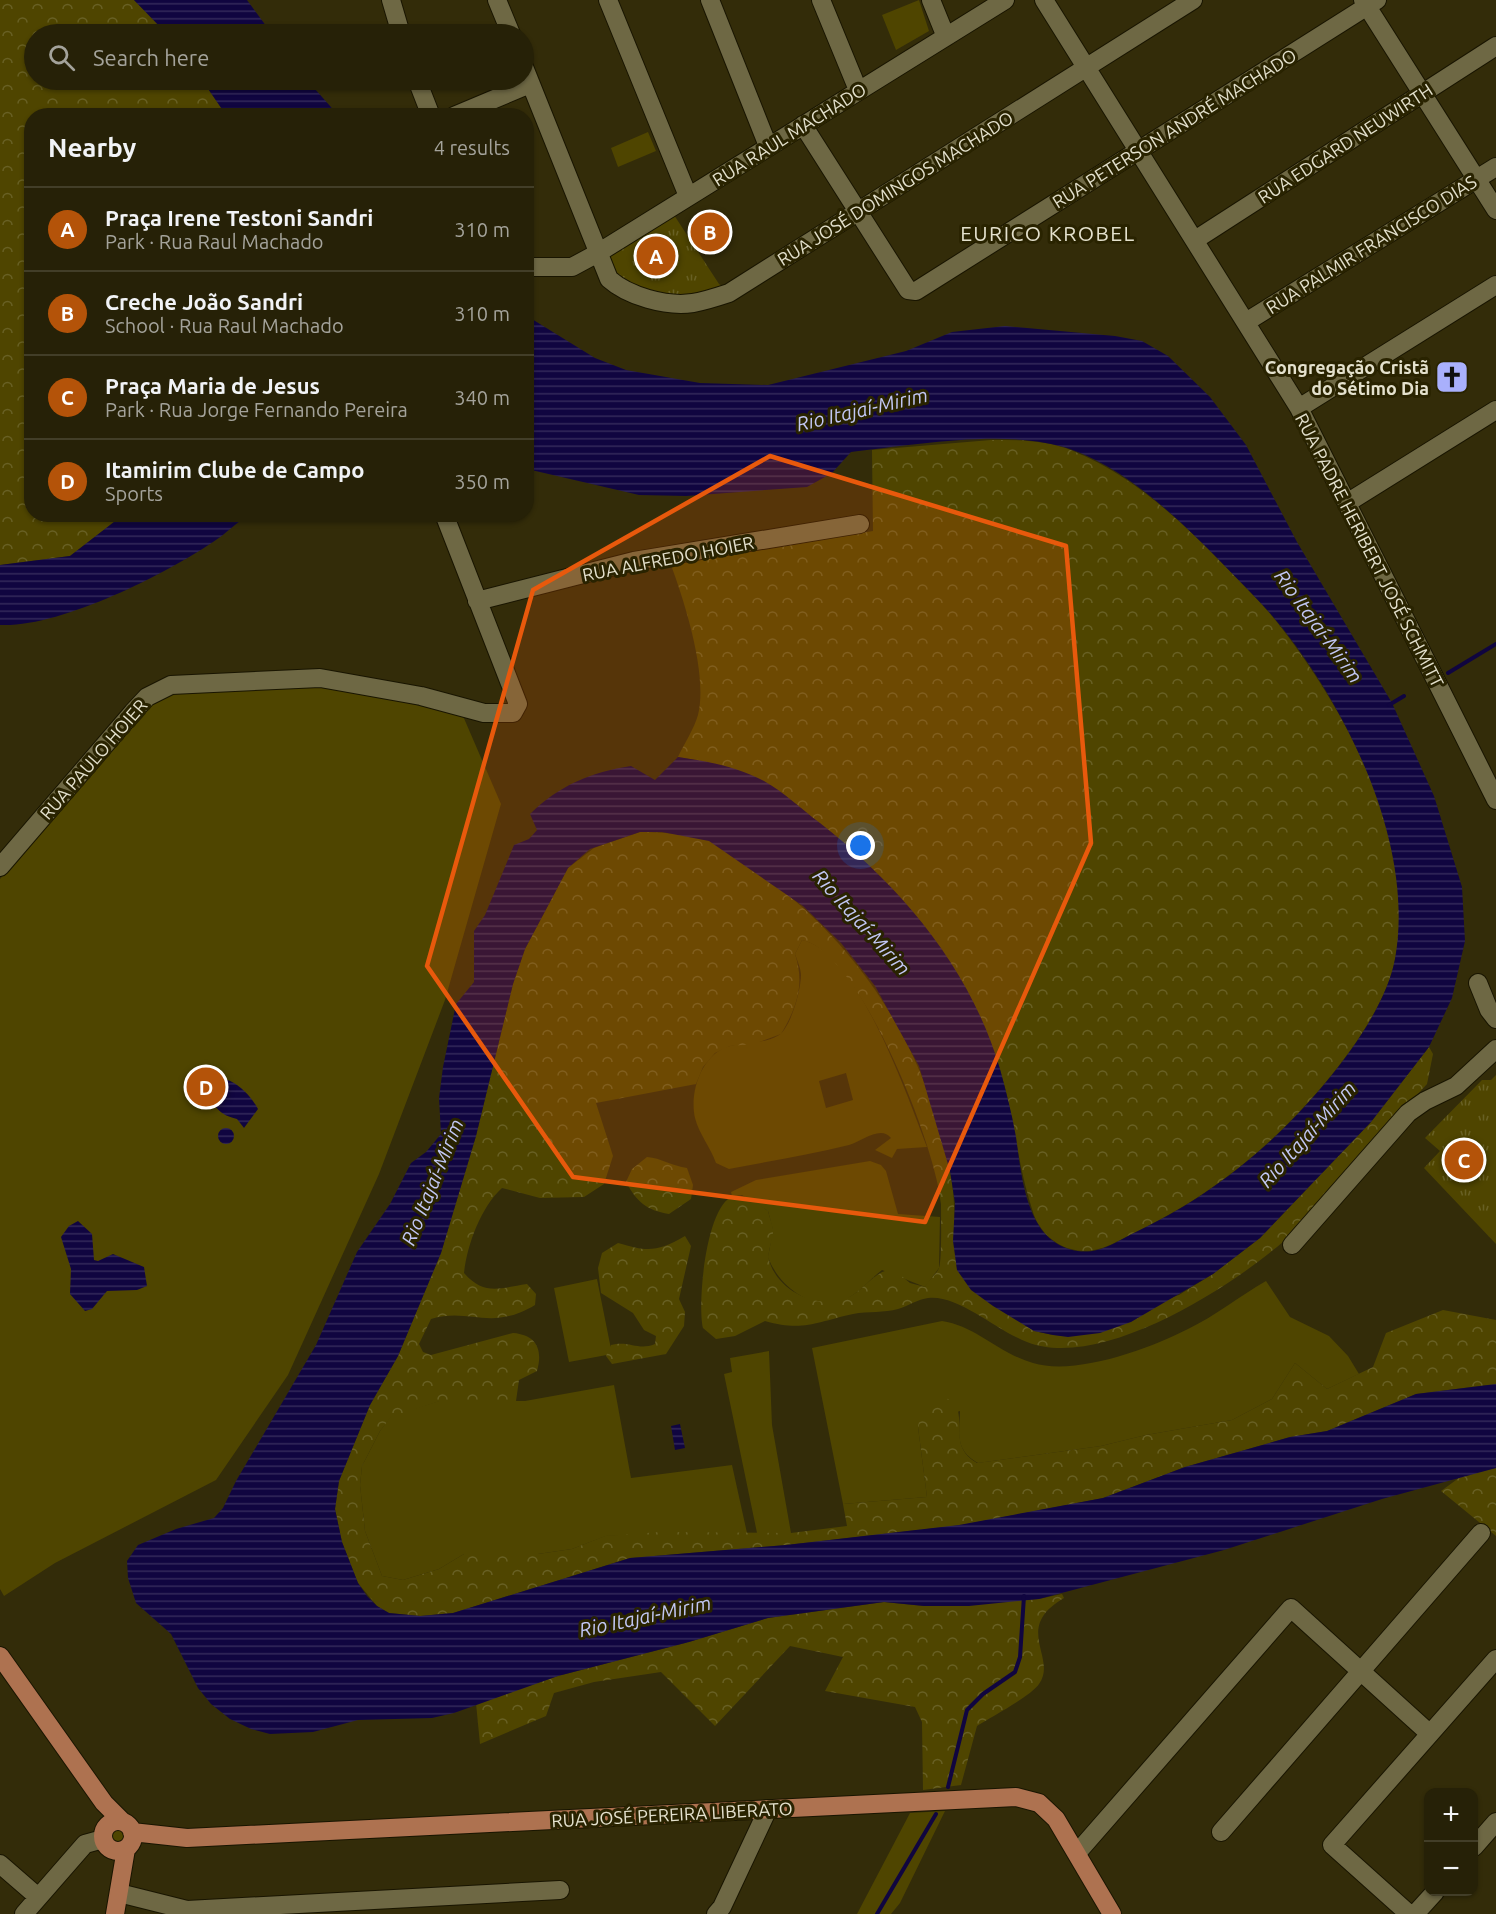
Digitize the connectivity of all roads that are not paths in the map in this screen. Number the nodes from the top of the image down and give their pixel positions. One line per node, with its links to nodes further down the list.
1 (391, 0): 11 (street)
2 (497, 0): 12 (street)
3 (608, 0): 28 (street)
4 (710, 0): 24 (street)
5 (821, 0): 19 (street)
6 (931, 0): 13 (street)
7 (1005, 0): 13 (street, RUA RAUL MACHADO)
8 (1044, 0): 15 (street, RUA PADRE HERIBERT JOSÉ SCHMITT)
9 (1193, 0): 15 (street, RUA JOSÉ DOMINGOS MACHADO)
10 (1369, 2): 20 (street); 25 (street, RUA PETERSON ANDRÉ MACHADO)
11 (398, 24)
12 (507, 24)
13 (946, 37): 19 (street, RUA RAUL MACHADO)
14 (1496, 46): 20 (street, RUA EDGARD NEUWIRTH)
15 (1086, 67): 25 (street, RUA PADRE HERIBERT JOSÉ SCHMITT); 30 (street, RUA JOSÉ DOMINGOS MACHADO)
16 (421, 90): 21 (street)
17 (516, 90): 22 (street)
18 (532, 90): 32 (street, RUA JOSÉ DOMINGOS MACHADO)
19 (858, 90): 23 (street, RUA RAUL MACHADO)
20 (1422, 94): 27 (street); 31 (street, RUA EDGARD NEUWIRTH)
21 (429, 108)
22 (473, 108)
23 (803, 125): 24 (street, RUA RAUL MACHADO); 30 (street)
24 (768, 146): 28 (street, RUA RAUL MACHADO)
25 (1138, 151): 30 (street, RUA PETERSON ANDRÉ MACHADO); 31 (street, RUA PADRE HERIBERT JOSÉ SCHMITT)
26 (1496, 167): 27 (street, RUA PALMIR FRANCISCO DIAS)
27 (1477, 179): 29 (street); 35 (street, RUA PALMIR FRANCISCO DIAS)
28 (688, 196): 32 (street, RUA RAUL MACHADO)
29 (1496, 210)
30 (858, 212): 32 (street, RUA JOSÉ DOMINGOS MACHADO)
31 (1195, 240): 35 (street, RUA PADRE HERIBERT JOSÉ SCHMITT)
32 (598, 253): 33 (street, RUA RAUL MACHADO)
33 (534, 267)
34 (1496, 285): 36 (street)
35 (1246, 322): 36 (street, RUA PADRE HERIBERT JOSÉ SCHMITT)
36 (1299, 408): 38 (street, RUA PADRE HERIBERT JOSÉ SCHMITT)
37 (1496, 410): 38 (street)
38 (1347, 503): 42 (street, RUA PADRE HERIBERT JOSÉ SCHMITT)
39 (447, 522): 41 (street)
40 (860, 524): 41 (street, RUA ALFREDO HOIER)
41 (477, 601): 44 (street, RUA PAULO HOIER)
42 (1489, 767): 43 (street, RUA PADRE HERIBERT JOSÉ SCHMITT)
43 (1496, 800)
44 (0, 867)
45 (1478, 983): 46 (street)
46 (1496, 1019)
47 (1496, 1049): 48 (street)
48 (1292, 1245)
49 (1481, 1533): 52 (street)
50 (0, 1656): 57 (main road)
51 (1496, 1659): 53 (street)
52 (1361, 1671): 53 (street); 56 (street); 59 (street)
53 (1430, 1734): 71 (street)
54 (768, 1809): 57 (main road, RUA JOSÉ PEREIRA LIBERATO); 59 (main road, RUA JOSÉ PEREIRA LIBERATO); 69 (street)
55 (1496, 1822): 58 (street)
56 (1221, 1832)
57 (119, 1838): 62 (main road); 64 (street)
58 (1478, 1842)
59 (1077, 1853): 70 (main road, RUA JOSÉ PEREIRA LIBERATO)
60 (0, 1864): 64 (street)
61 (560, 1890): 65 (street)
62 (119, 1893): 66 (street); 68 (main road)
63 (1431, 1896): 72 (street)
64 (38, 1897): 67 (street)
65 (459, 1905): 66 (street)
66 (187, 1912)
67 (24, 1914)
68 (115, 1914)
69 (716, 1914)
70 (1112, 1914)
71 (1409, 1914)
72 (1415, 1914)

